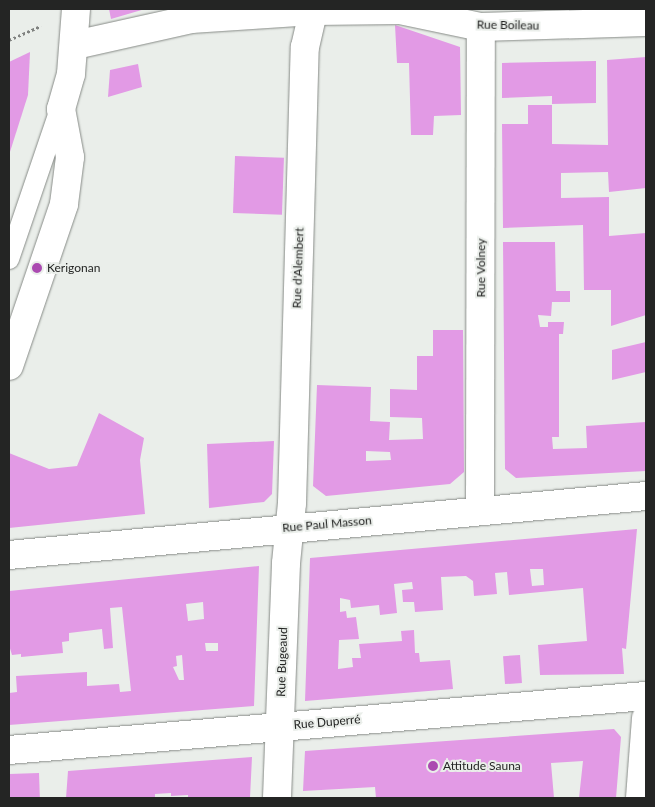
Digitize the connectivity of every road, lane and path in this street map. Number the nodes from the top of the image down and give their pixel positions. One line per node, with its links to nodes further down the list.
1 (76, 9): 7 (street)
2 (313, 11): 5 (street, Rue Boileau); 7 (street, Rue Boileau); 13 (street, Rue d'Alembert)
3 (646, 22): 5 (street, Rue Boileau)
4 (41, 26): 6 (path)
5 (481, 27): 12 (street, Rue Volney)
6 (9, 40)
7 (75, 45): 8 (street)
8 (61, 109): 9 (lane); 10 (street)
9 (9, 259)
10 (9, 366)
11 (646, 496): 12 (street, Rue Paul Masson)
12 (480, 510): 13 (street, Rue Paul Masson)
13 (290, 526): 14 (street, Rue Paul Masson); 17 (street, Rue Bugeaud)
14 (9, 555)
15 (646, 696): 17 (street, Rue Duperré)
16 (646, 718): 20 (street)
17 (280, 726): 18 (street, Rue Duperré); 19 (street, Rue Bugeaud)
18 (9, 750)
19 (276, 798)
20 (640, 798)

